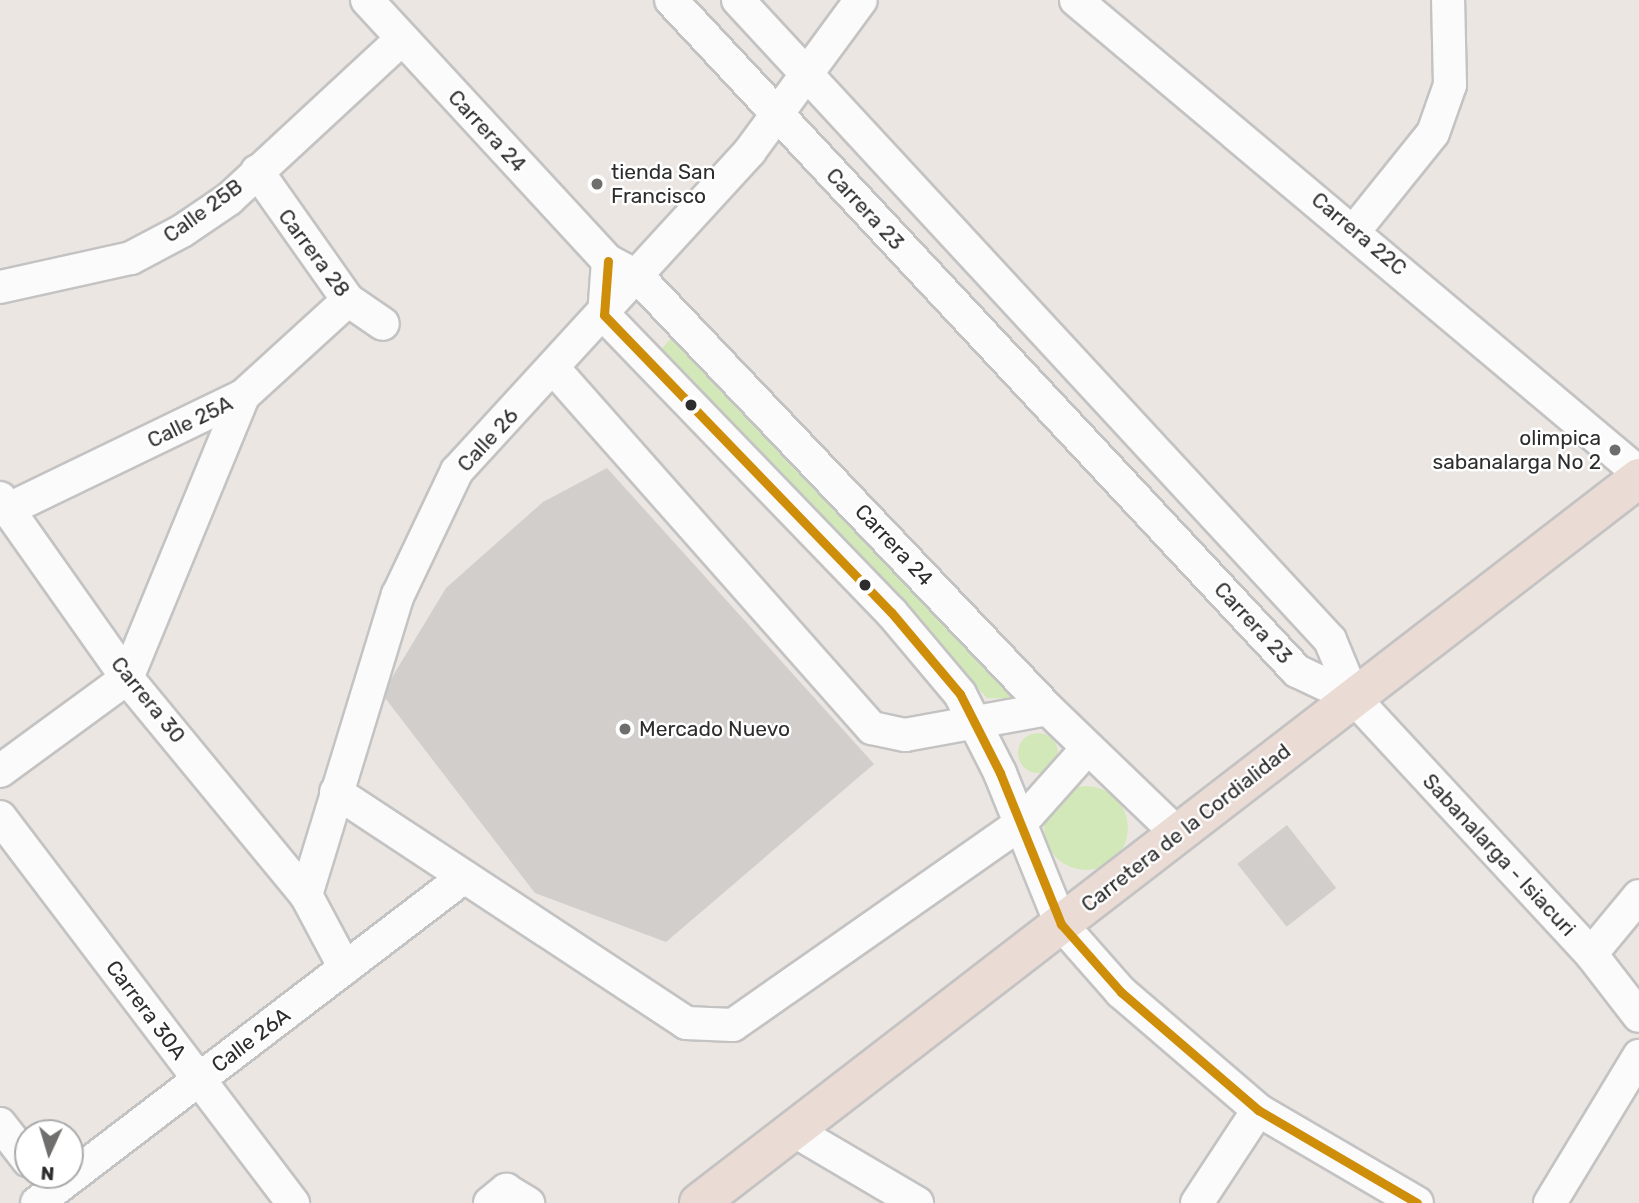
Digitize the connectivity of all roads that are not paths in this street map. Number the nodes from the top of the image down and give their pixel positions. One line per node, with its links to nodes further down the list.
1 (367, 0): 7 (street, Carrera 24)
2 (671, 0): 9 (street, Carrera 23)
3 (738, 0): 8 (street)
4 (861, 0): 8 (street, Calle 26)
5 (1076, 0): 11 (street, Carrera 22C)
6 (1448, 0): 11 (street)
7 (402, 39): 10 (street, Calle 25B); 12 (street, Carrera 24)
8 (806, 73): 9 (street, Calle 26); 24 (street)
9 (778, 116): 13 (street, Calle 26); 24 (street, Carrera 23)
10 (257, 171): 14 (street, Calle 25B); 15 (street, Carrera 28)
11 (1355, 230): 20 (street, Carrera 22C)
12 (608, 261): 13 (street, Carrera 24); 16 (street)
13 (638, 277): 16 (street, Calle 26); 25 (street, Carrera 24)
14 (0, 287)
15 (348, 300): 17 (street, Carrera 28); 19 (street, Calle 25A)
16 (604, 315): 18 (street, Calle 26); 26 (street)
17 (383, 324)
18 (555, 370): 26 (street); 29 (street, Calle 26)
19 (243, 397): 22 (street, Calle 25A); 23 (street)
20 (1639, 472)
21 (1639, 478): 24 (highway, Carretera de la Cordialidad)
22 (4, 504): 23 (street, Carrera 30)
23 (127, 678): 28 (street); 34 (street, Carrera 30)
24 (1354, 698): 32 (highway, Carretera de la Cordialidad); 37 (street, Sabanalarga - Isiacuri)
25 (1048, 709): 26 (street); 27 (street, Carrera 24)
26 (974, 720): 31 (street)
27 (1087, 749): 31 (street); 32 (street, Carrera 24)
28 (0, 771)
29 (336, 792): 33 (street); 34 (street, Calle 26)
30 (0, 817): 41 (street, Carrera 30A)
31 (1021, 822): 33 (street); 36 (street)
32 (1178, 834): 36 (highway, Carretera de la Cordialidad)
33 (464, 877): 38 (street, Calle 26A)
34 (306, 895): 38 (street)
35 (1639, 896): 37 (street)
36 (1061, 924): 42 (street); 44 (highway, Carretera de la Cordialidad)
37 (1591, 954): 39 (street, Sabanalarga - Isiacuri)
38 (345, 968): 41 (street, Calle 26A)
39 (1639, 1016)
40 (1639, 1056): 54 (street)
41 (199, 1079): 46 (street, Calle 26A); 47 (street, Carrera 30A)
42 (1258, 1110): 52 (street); 53 (street)
43 (0, 1124): 45 (street)
44 (793, 1130): 50 (highway, Carretera de la Cordialidad); 51 (street)
45 (14, 1142)
46 (47, 1193)
47 (293, 1203)
48 (490, 1203): 49 (street)
49 (528, 1203)
50 (699, 1203)
51 (917, 1203)
52 (1197, 1203)
53 (1417, 1203)
54 (1550, 1203)

